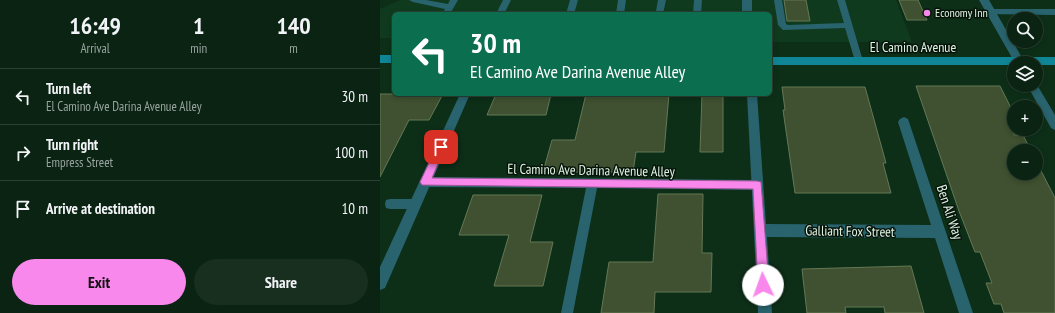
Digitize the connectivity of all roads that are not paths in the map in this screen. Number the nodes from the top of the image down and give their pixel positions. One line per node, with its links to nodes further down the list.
1 (414, 0): 11 (lane)
2 (507, 0): 12 (lane)
3 (574, 0): 13 (lane)
4 (622, 0): 14 (lane)
5 (662, 0): 15 (lane)
6 (698, 0): 16 (lane)
7 (747, 0): 17 (street)
8 (778, 0): 20 (lane)
9 (841, 0): 20 (lane)
10 (984, 0): 18 (street)
11 (450, 7)
12 (501, 12)
13 (571, 12)
14 (620, 12)
15 (660, 12)
16 (697, 12)
17 (747, 12)
18 (991, 12): 19 (lane); 21 (street)
19 (1055, 12)
20 (848, 25): 25 (lane)
21 (1016, 56)
22 (380, 59): 23 (main road)
23 (392, 59)
24 (772, 60): 25 (main road, El Camino Avenue)
25 (859, 60): 28 (main road, El Camino Avenue)
26 (1043, 61): 27 (main road, El Camino Avenue)
27 (1055, 61)
28 (1007, 62)
29 (1036, 92): 33 (street)
30 (464, 96): 34 (street)
31 (752, 96): 36 (street)
32 (904, 122): 40 (street, Ben Ali Way)
33 (1055, 125)
34 (425, 182): 35 (lane, El Camino Ave Darina Avenue Alley); 38 (street)
35 (592, 184): 36 (lane, El Camino Ave Darina Avenue Alley); 42 (lane)
36 (757, 185): 39 (street)
37 (390, 204): 38 (lane)
38 (415, 204): 41 (street)
39 (760, 230): 40 (street, Galliant Fox Street); 43 (street)
40 (940, 232): 44 (street, Ben Ali Way)
41 (380, 282)
42 (567, 313)
43 (765, 313)
44 (966, 313)

